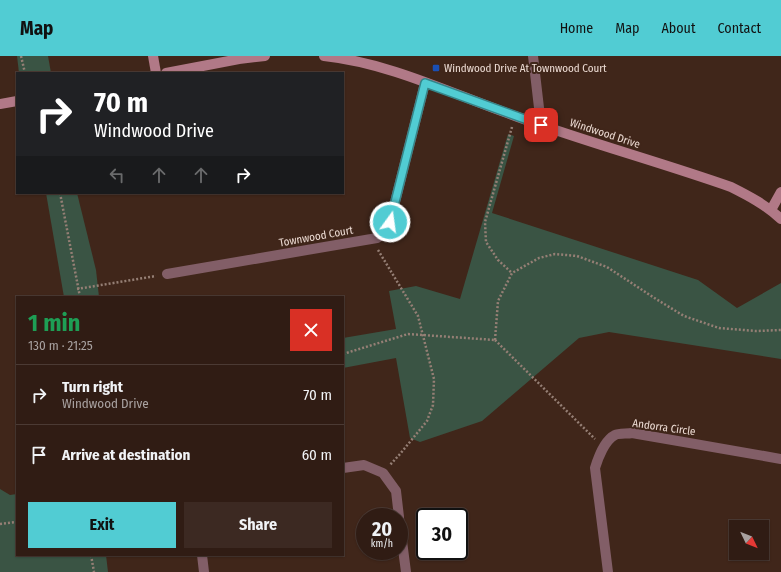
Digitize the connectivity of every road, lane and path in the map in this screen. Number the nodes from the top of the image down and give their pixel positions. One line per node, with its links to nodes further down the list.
1 (21, 56): 7 (path)
2 (153, 56): 8 (street)
3 (265, 56): 9 (street)
4 (324, 56): 6 (street, Windwood Drive)
5 (532, 56): 14 (street)
6 (343, 57): 10 (street, Windwood Drive)
7 (25, 72)
8 (156, 72)
9 (171, 72)
10 (425, 83): 13 (street, Windwood Drive); 19 (street, Townwood Court)
11 (16, 101): 12 (street)
12 (0, 104)
13 (515, 116): 14 (street, Windwood Drive); 20 (path)
14 (541, 125): 17 (street, Windwood Drive)
15 (781, 192): 17 (street)
16 (60, 194): 22 (path)
17 (772, 210): 18 (street, Windwood Drive)
18 (781, 219)
19 (372, 239): 21 (street, Townwood Court); 25 (path)
20 (512, 273): 24 (path); 26 (path)
21 (167, 274): 22 (path)
22 (77, 289): 23 (path)
23 (80, 296)
24 (781, 330)
25 (422, 335): 26 (path); 27 (path); 31 (path)
26 (495, 340): 28 (path)
27 (344, 354)
28 (607, 444): 29 (street, Andorra Circle); 41 (street, Andorra Circle)
29 (781, 459)
30 (344, 468): 31 (street)
31 (383, 473): 32 (street)
32 (398, 508)
33 (16, 522): 34 (path)
34 (0, 524)
35 (91, 556): 38 (path)
36 (202, 556): 39 (street)
37 (404, 560): 40 (street)
38 (94, 572)
39 (204, 572)
40 (406, 572)
41 (608, 572)

